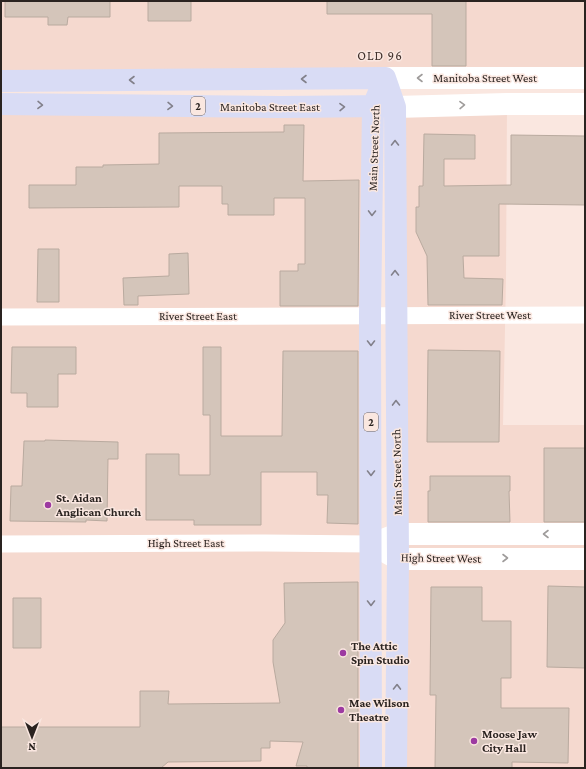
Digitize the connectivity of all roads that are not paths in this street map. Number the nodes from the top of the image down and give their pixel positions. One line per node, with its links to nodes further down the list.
1 (385, 78): 2 (main road, Manitoba Street West, one-way to 1); 3 (main road, one-way to 3); 6 (main road, Main Street North / 2); 7 (main road, Main Street North)
2 (585, 78)
3 (1, 81)
4 (1, 104): 6 (main road, Manitoba Street East / 2, one-way to 6)
5 (585, 104): 7 (main road, one-way to 5)
6 (373, 106): 7 (main road, Manitoba Street East / 2); 8 (main road, Main Street North / 2, one-way to 8)
7 (395, 106): 9 (main road, Main Street North, one-way to 7)
8 (370, 315): 9 (street, River Street East); 11 (street, River Street East); 15 (main road, Main Street North / 2, one-way to 15)
9 (395, 315): 10 (street, River Street West); 12 (main road, Main Street North, one-way to 9)
10 (585, 315)
11 (1, 317)
12 (398, 534): 13 (main road, High Street West, one-way to 12); 15 (main road, High Street West); 16 (main road, Main Street North)
13 (585, 534)
14 (1, 544): 15 (street, High Street East)
15 (372, 544): 16 (main road, High Street West); 18 (main road, Main Street North / 2, one-way to 18)
16 (398, 559): 17 (main road, High Street West, one-way to 17); 19 (main road, Main Street North, one-way to 16)
17 (585, 559)
18 (372, 768)
19 (396, 768)

